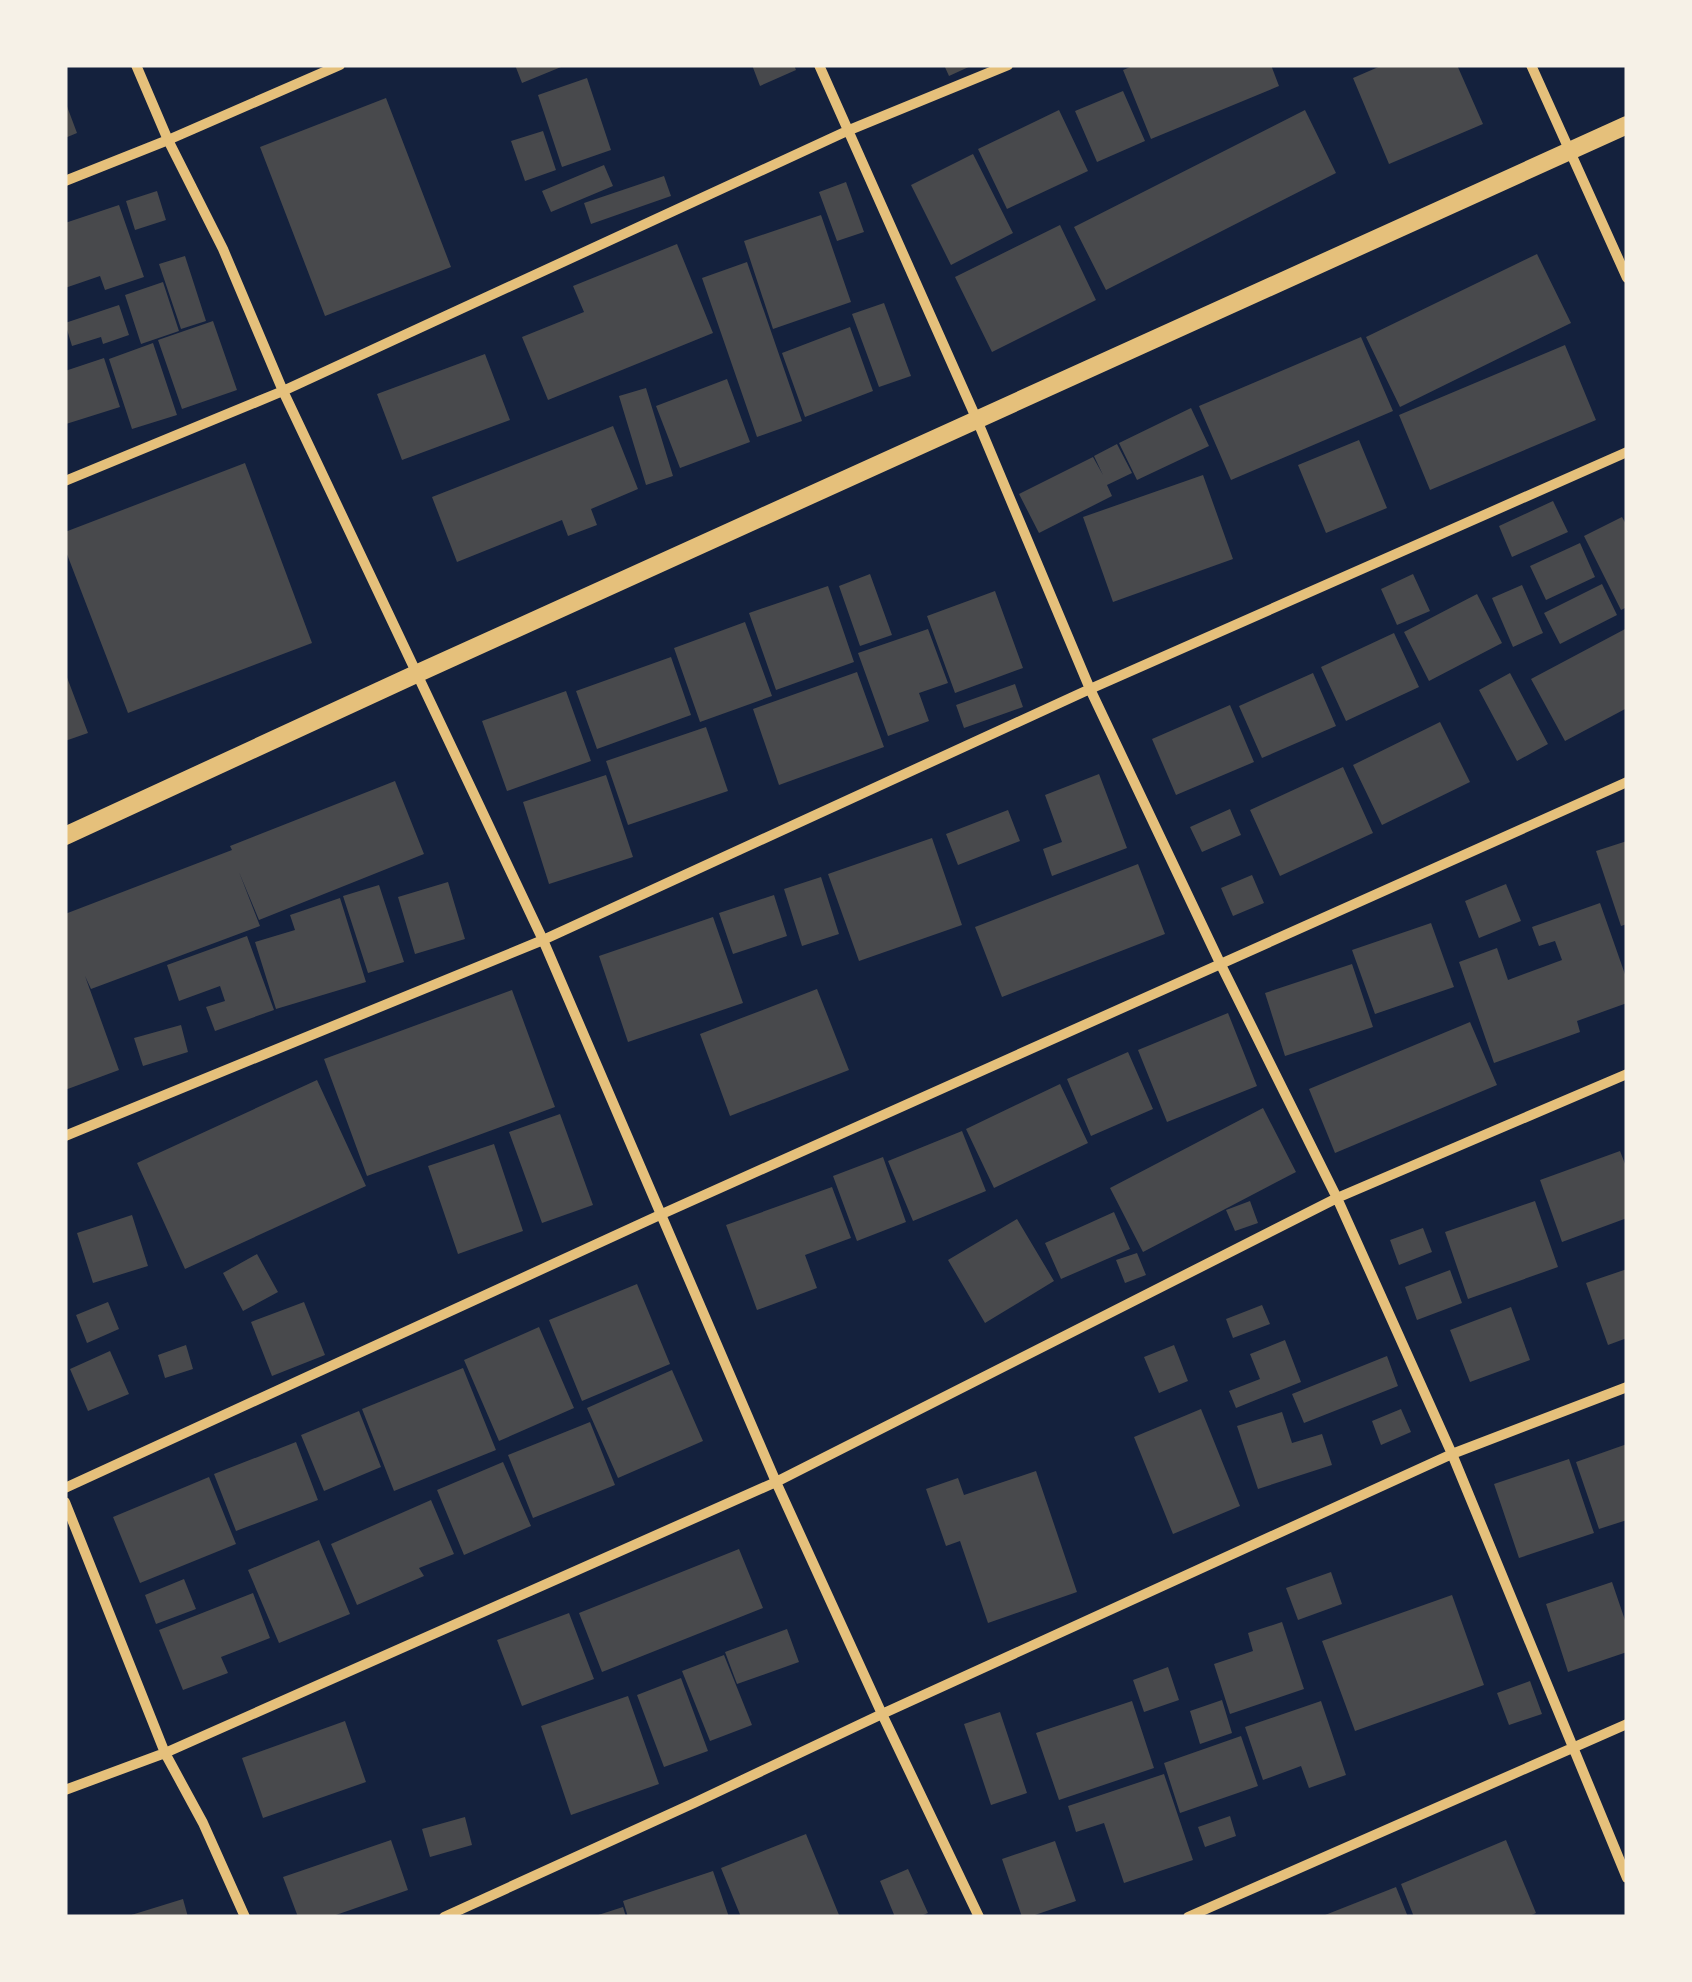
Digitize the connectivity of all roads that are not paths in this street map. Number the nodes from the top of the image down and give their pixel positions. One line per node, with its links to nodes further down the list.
1 (136, 65): 8 (street)
2 (340, 65): 8 (street)
3 (820, 65): 7 (street)
4 (1008, 65): 7 (street)
5 (1531, 65): 9 (street)
6 (1627, 125): 9 (street)
7 (847, 132): 12 (street); 13 (street)
8 (168, 140): 10 (street); 12 (street)
9 (1571, 151): 11 (street); 13 (street)
10 (65, 181)
11 (1627, 278)
12 (283, 391): 15 (street); 16 (street)
13 (977, 420): 16 (street); 17 (street)
14 (1627, 452): 17 (street)
15 (65, 481)
16 (416, 674): 19 (street); 20 (street)
17 (1090, 689): 20 (street); 21 (street)
18 (1627, 782): 21 (street)
19 (65, 836)
20 (543, 940): 23 (street); 25 (street)
21 (1221, 965): 24 (street); 25 (street)
22 (1627, 1074): 24 (street)
23 (65, 1136)
24 (1337, 1198): 27 (street); 28 (street)
25 (662, 1214): 28 (street); 29 (street)
26 (1627, 1387): 27 (street)
27 (1452, 1454): 31 (street); 33 (street)
28 (776, 1482): 31 (street); 34 (street)
29 (65, 1488)
30 (65, 1502): 34 (street)
31 (882, 1714): 38 (street); 39 (street)
32 (1627, 1724): 33 (street)
33 (1573, 1747): 36 (street); 40 (street)
34 (164, 1754): 35 (street); 37 (street)
35 (65, 1790)
36 (1627, 1878)
37 (245, 1917)
38 (444, 1917)
39 (979, 1917)
40 (1188, 1917)

